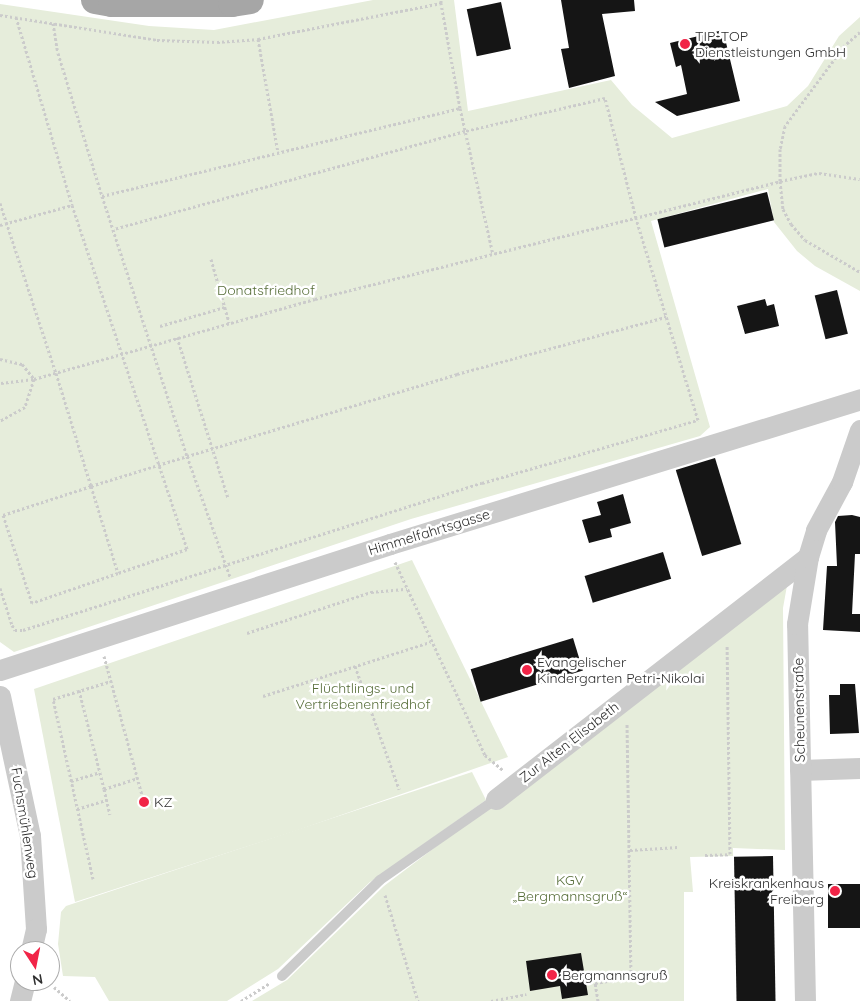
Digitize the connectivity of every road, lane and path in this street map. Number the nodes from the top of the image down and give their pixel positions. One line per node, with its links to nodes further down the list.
1 (95, 0): 2 (main road)
2 (238, 1)
3 (441, 3): 8 (path)
4 (16, 17): 15 (path)
5 (53, 23): 13 (path)
6 (860, 32): 12 (path)
7 (258, 39): 10 (path)
8 (460, 108): 9 (path); 10 (path)
9 (465, 131): 16 (path); 19 (path); 20 (path)
10 (278, 152): 13 (path)
11 (860, 179): 12 (path)
12 (780, 181): 16 (path); 22 (path)
13 (102, 196): 19 (path)
14 (0, 203): 17 (path)
15 (72, 205): 17 (path); 29 (path)
16 (636, 218): 20 (path); 24 (path)
17 (6, 224): 18 (path); 31 (path)
18 (0, 225)
19 (113, 229): 28 (path)
20 (493, 254): 25 (path)
21 (211, 259): 23 (path)
22 (860, 272)
23 (225, 308): 25 (path); 26 (path)
24 (666, 317): 37 (path); 44 (path)
25 (229, 322): 27 (path)
26 (160, 326)
27 (177, 337): 28 (path); 37 (path)
28 (152, 344): 29 (path); 38 (path)
29 (123, 352): 31 (path); 39 (path)
30 (0, 358): 32 (path)
31 (56, 373): 32 (path); 40 (path)
32 (34, 379): 33 (path); 35 (path)
33 (2, 383)
34 (860, 399): 42 (street, Himmelfahrtsgasse)
35 (0, 421)
36 (860, 430): 43 (street, Scheunenstraße)
37 (212, 448): 38 (path); 41 (path)
38 (186, 456): 39 (path); 44 (path)
39 (158, 465): 40 (path); 45 (path)
40 (91, 486): 45 (path); 45 (path)
41 (228, 498)
42 (390, 544): 47 (path); 48 (street, Himmelfahrtsgasse)
43 (808, 557): 49 (street, Zur Alten Elisabeth); 62 (street, Scheunenstraße)
44 (226, 567): 46 (path); 48 (path)
45 (118, 573)
46 (0, 588)
47 (407, 590): 50 (path); 52 (path)
48 (235, 594): 51 (street, Himmelfahrtsgasse)
49 (727, 620): 59 (street, Zur Alten Elisabeth); 75 (path)
50 (247, 633)
51 (99, 638): 54 (street, Himmelfahrtsgasse); 55 (path)
52 (430, 642): 53 (path); 60 (path)
53 (355, 666): 58 (path); 67 (path)
54 (0, 670)
55 (111, 681): 56 (path); 64 (path)
56 (79, 690): 63 (path); 65 (path)
57 (0, 696): 78 (street, Fuchsmühlenweg)
58 (264, 696)
59 (626, 698): 69 (street, Zur Alten Elisabeth); 74 (path)
60 (493, 762)
61 (860, 768): 62 (street)
62 (800, 770): 87 (street, Scheunenstraße)
63 (100, 772): 65 (path); 66 (path)
64 (138, 778): 66 (path); 68 (path)
65 (71, 781): 71 (path)
66 (104, 789): 70 (path)
67 (399, 789)
68 (161, 798)
69 (496, 799): 77 (lane)
70 (107, 800): 71 (path); 72 (path)
71 (77, 809): 76 (path)
72 (110, 814)
73 (678, 847): 74 (path)
74 (630, 850): 86 (path)
75 (706, 855)
76 (93, 879)
77 (380, 880): 79 (lane); 84 (path)
78 (33, 941)
79 (282, 976): 83 (path)
80 (58, 991): 82 (path)
81 (526, 994): 85 (path)
82 (70, 1001)
83 (241, 1001)
84 (418, 1001)
85 (492, 1001)
86 (598, 1001)
87 (805, 1001)

